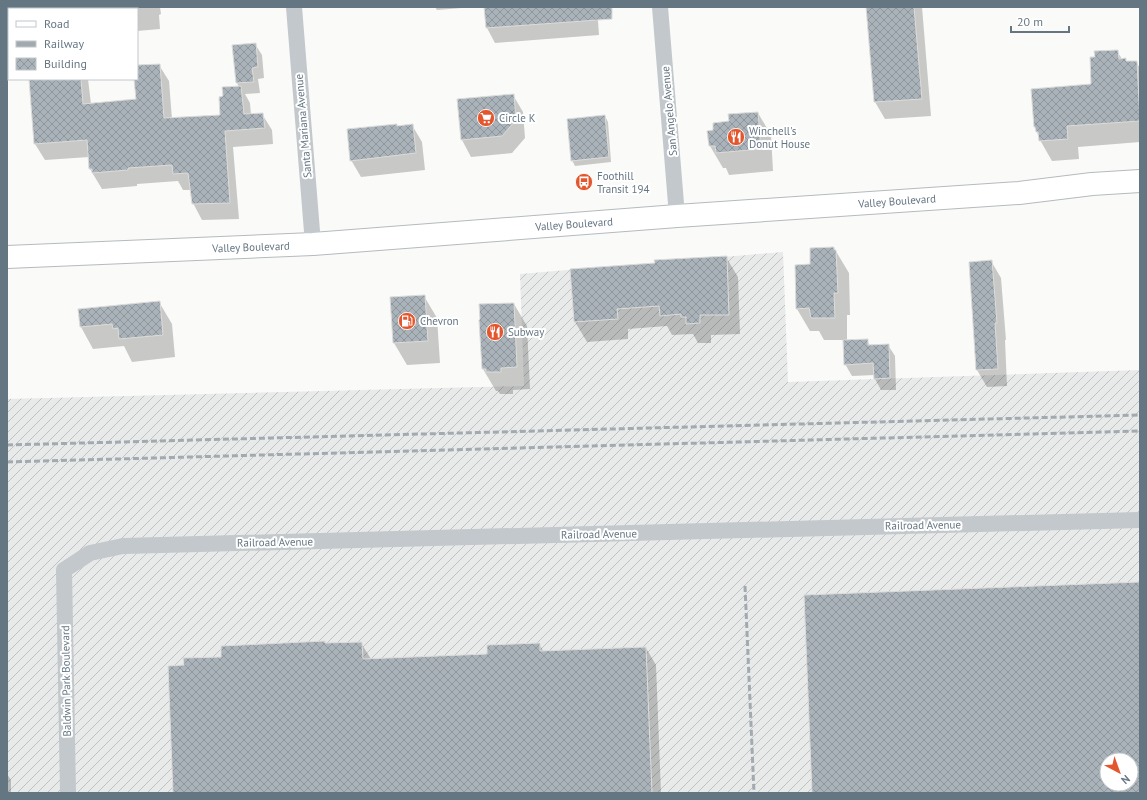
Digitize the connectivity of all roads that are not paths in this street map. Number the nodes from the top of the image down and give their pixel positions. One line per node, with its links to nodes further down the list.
1 (294, 7): 5 (street, Santa Mariana Avenue)
2 (660, 7): 4 (street, San Angelo Avenue)
3 (1140, 181): 4 (main road, Valley Boulevard)
4 (678, 216): 5 (main road, Valley Boulevard)
5 (313, 244): 6 (main road, Valley Boulevard)
6 (7, 257)
7 (1140, 520): 8 (street, Railroad Avenue)
8 (64, 570): 9 (street, Baldwin Park Boulevard)
9 (68, 793)

